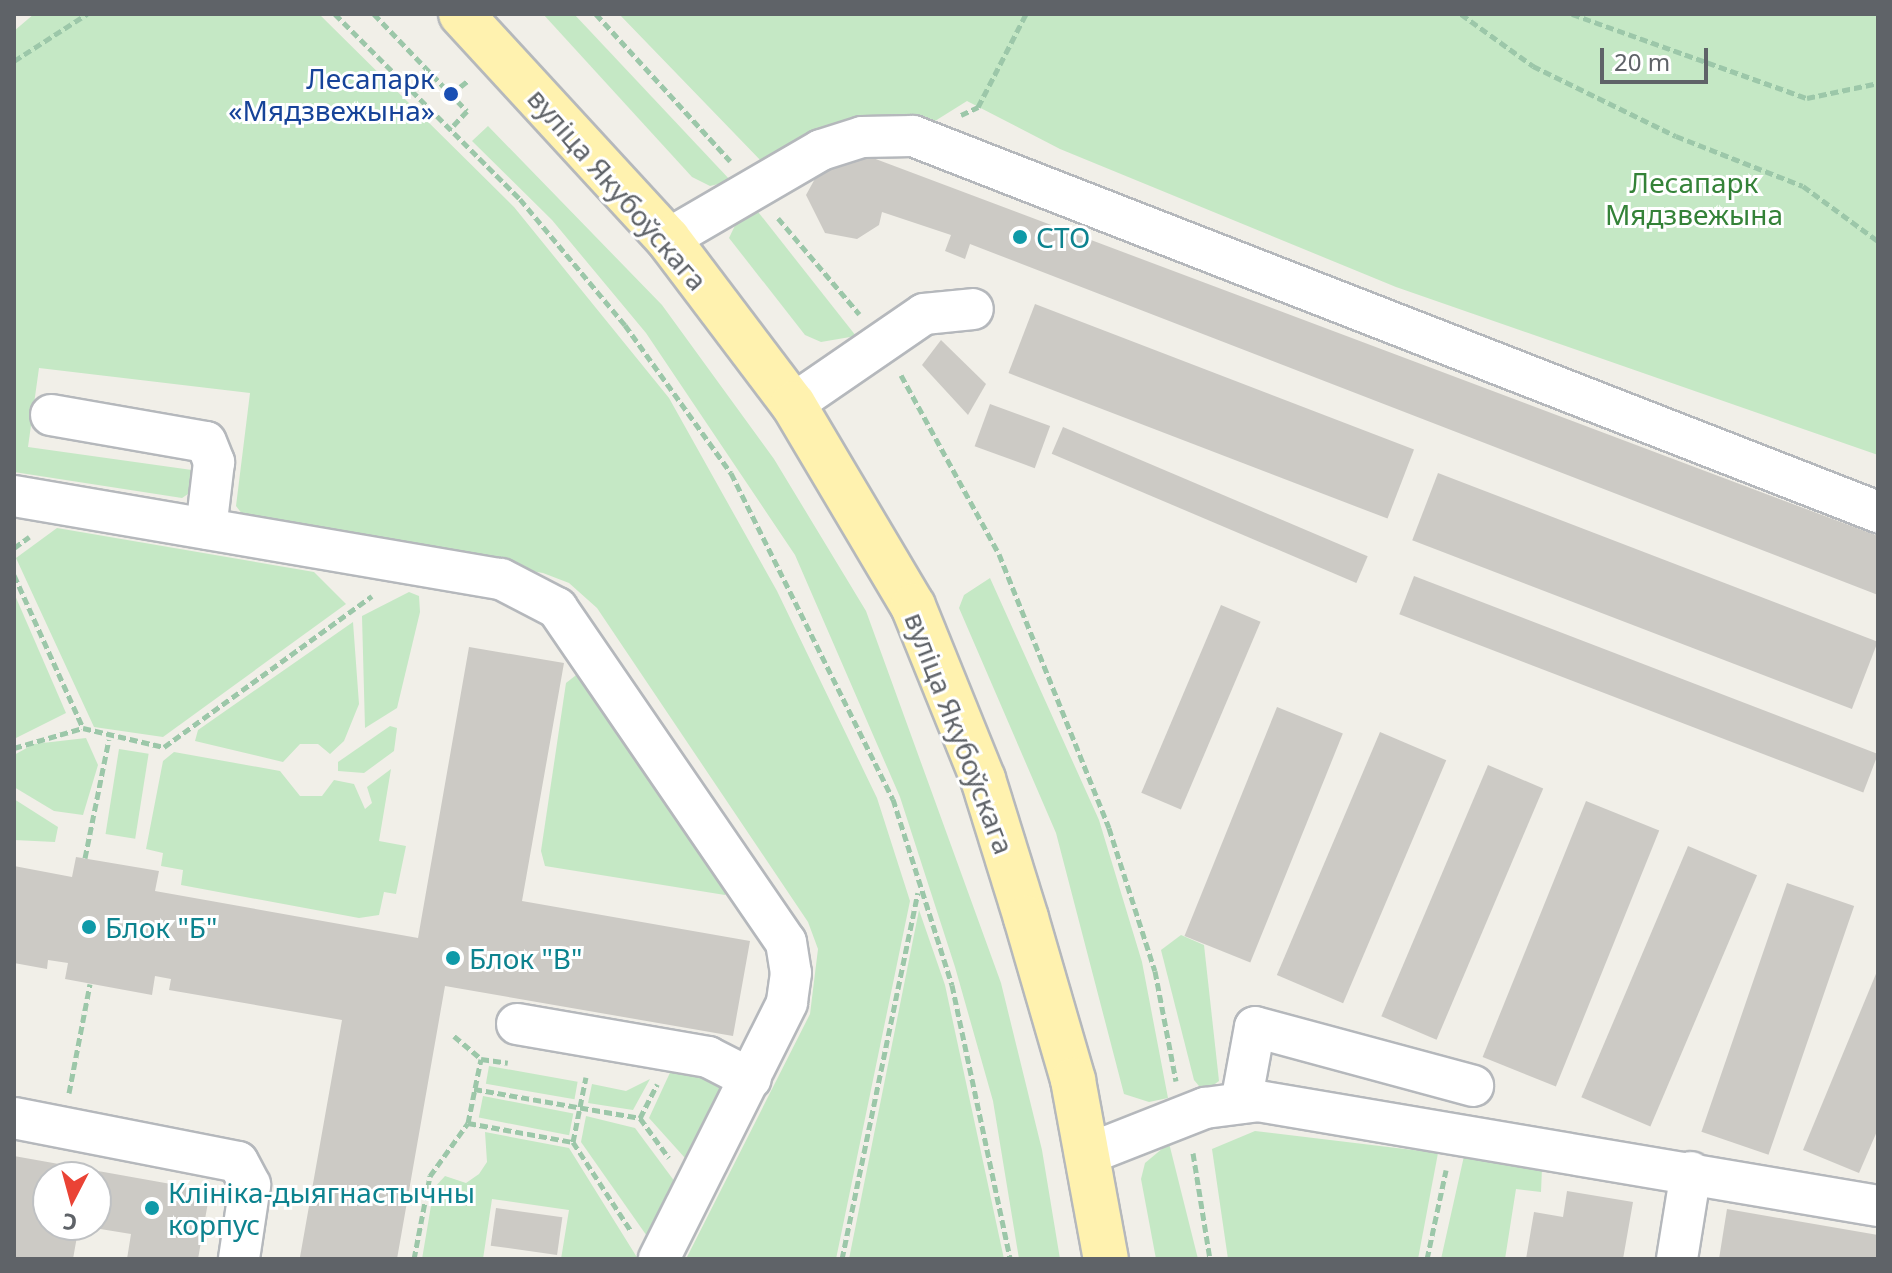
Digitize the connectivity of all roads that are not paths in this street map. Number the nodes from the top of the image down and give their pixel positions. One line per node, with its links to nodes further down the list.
1 (461, 14): 2 (main road, вуліца Якубоўскага)
2 (668, 239): 4 (main road, вуліца Якубоўскага); 7 (lane)
3 (973, 309): 4 (lane)
4 (793, 404): 14 (main road, вуліца Якубоўскага)
5 (51, 415): 8 (lane)
6 (14, 496): 8 (lane)
7 (1878, 512)
8 (206, 529): 10 (lane)
9 (517, 1024): 10 (lane)
10 (751, 1079): 17 (lane)
11 (1473, 1086): 12 (lane)
12 (1241, 1103): 14 (lane); 15 (lane)
13 (14, 1118): 18 (lane)
14 (1088, 1154): 19 (main road, вуліца Якубоўскага)
15 (1691, 1172): 16 (lane); 20 (lane)
16 (1878, 1206)
17 (650, 1252)
18 (239, 1259)
19 (1106, 1259)
20 (1677, 1259)

